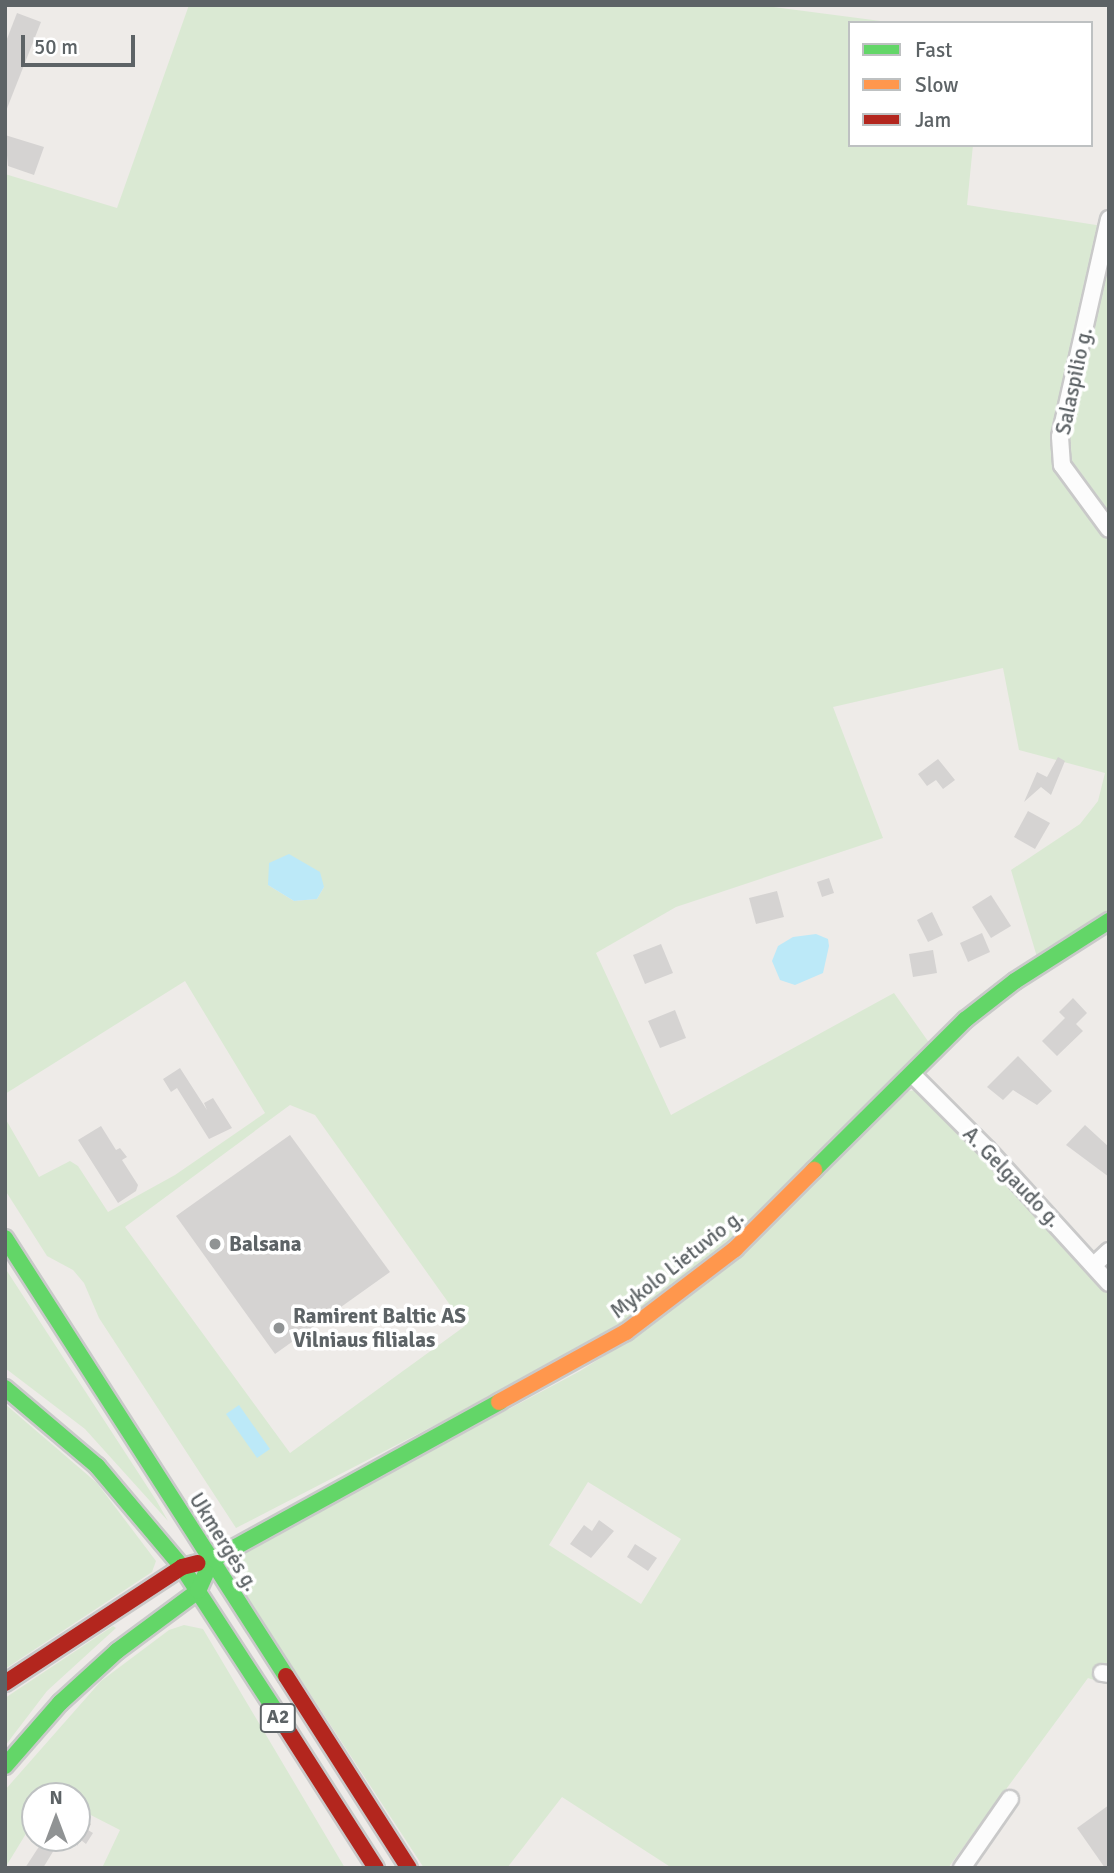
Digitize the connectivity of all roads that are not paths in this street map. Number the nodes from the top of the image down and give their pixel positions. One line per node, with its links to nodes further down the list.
1 (1109, 219): 2 (street, Salaspilio g.)
2 (1109, 529)
3 (1109, 921): 4 (main road, Mykolo Lietuvio g.)
4 (912, 1074): 7 (street, A. Gelgaudo g.); 10 (main road, Mykolo Lietuvio g.)
5 (5, 1238): 10 (main road, Ukmergės g. / A2)
6 (1109, 1251): 7 (street)
7 (1095, 1264): 8 (street, A. Gelgaudo g.)
8 (1109, 1283)
9 (5, 1388): 11 (main road, A2)
10 (212, 1560): 11 (main road, Mykolo Lietuvio g.); 12 (main road); 18 (main road, Ukmergės g. / A2)
11 (182, 1567): 12 (main road, A2); 13 (main road)
12 (198, 1591): 14 (main road); 17 (main road, A2)
13 (5, 1683)
14 (5, 1766)
15 (1010, 1799): 16 (street)
16 (967, 1866)
17 (376, 1868)
18 (409, 1868)

